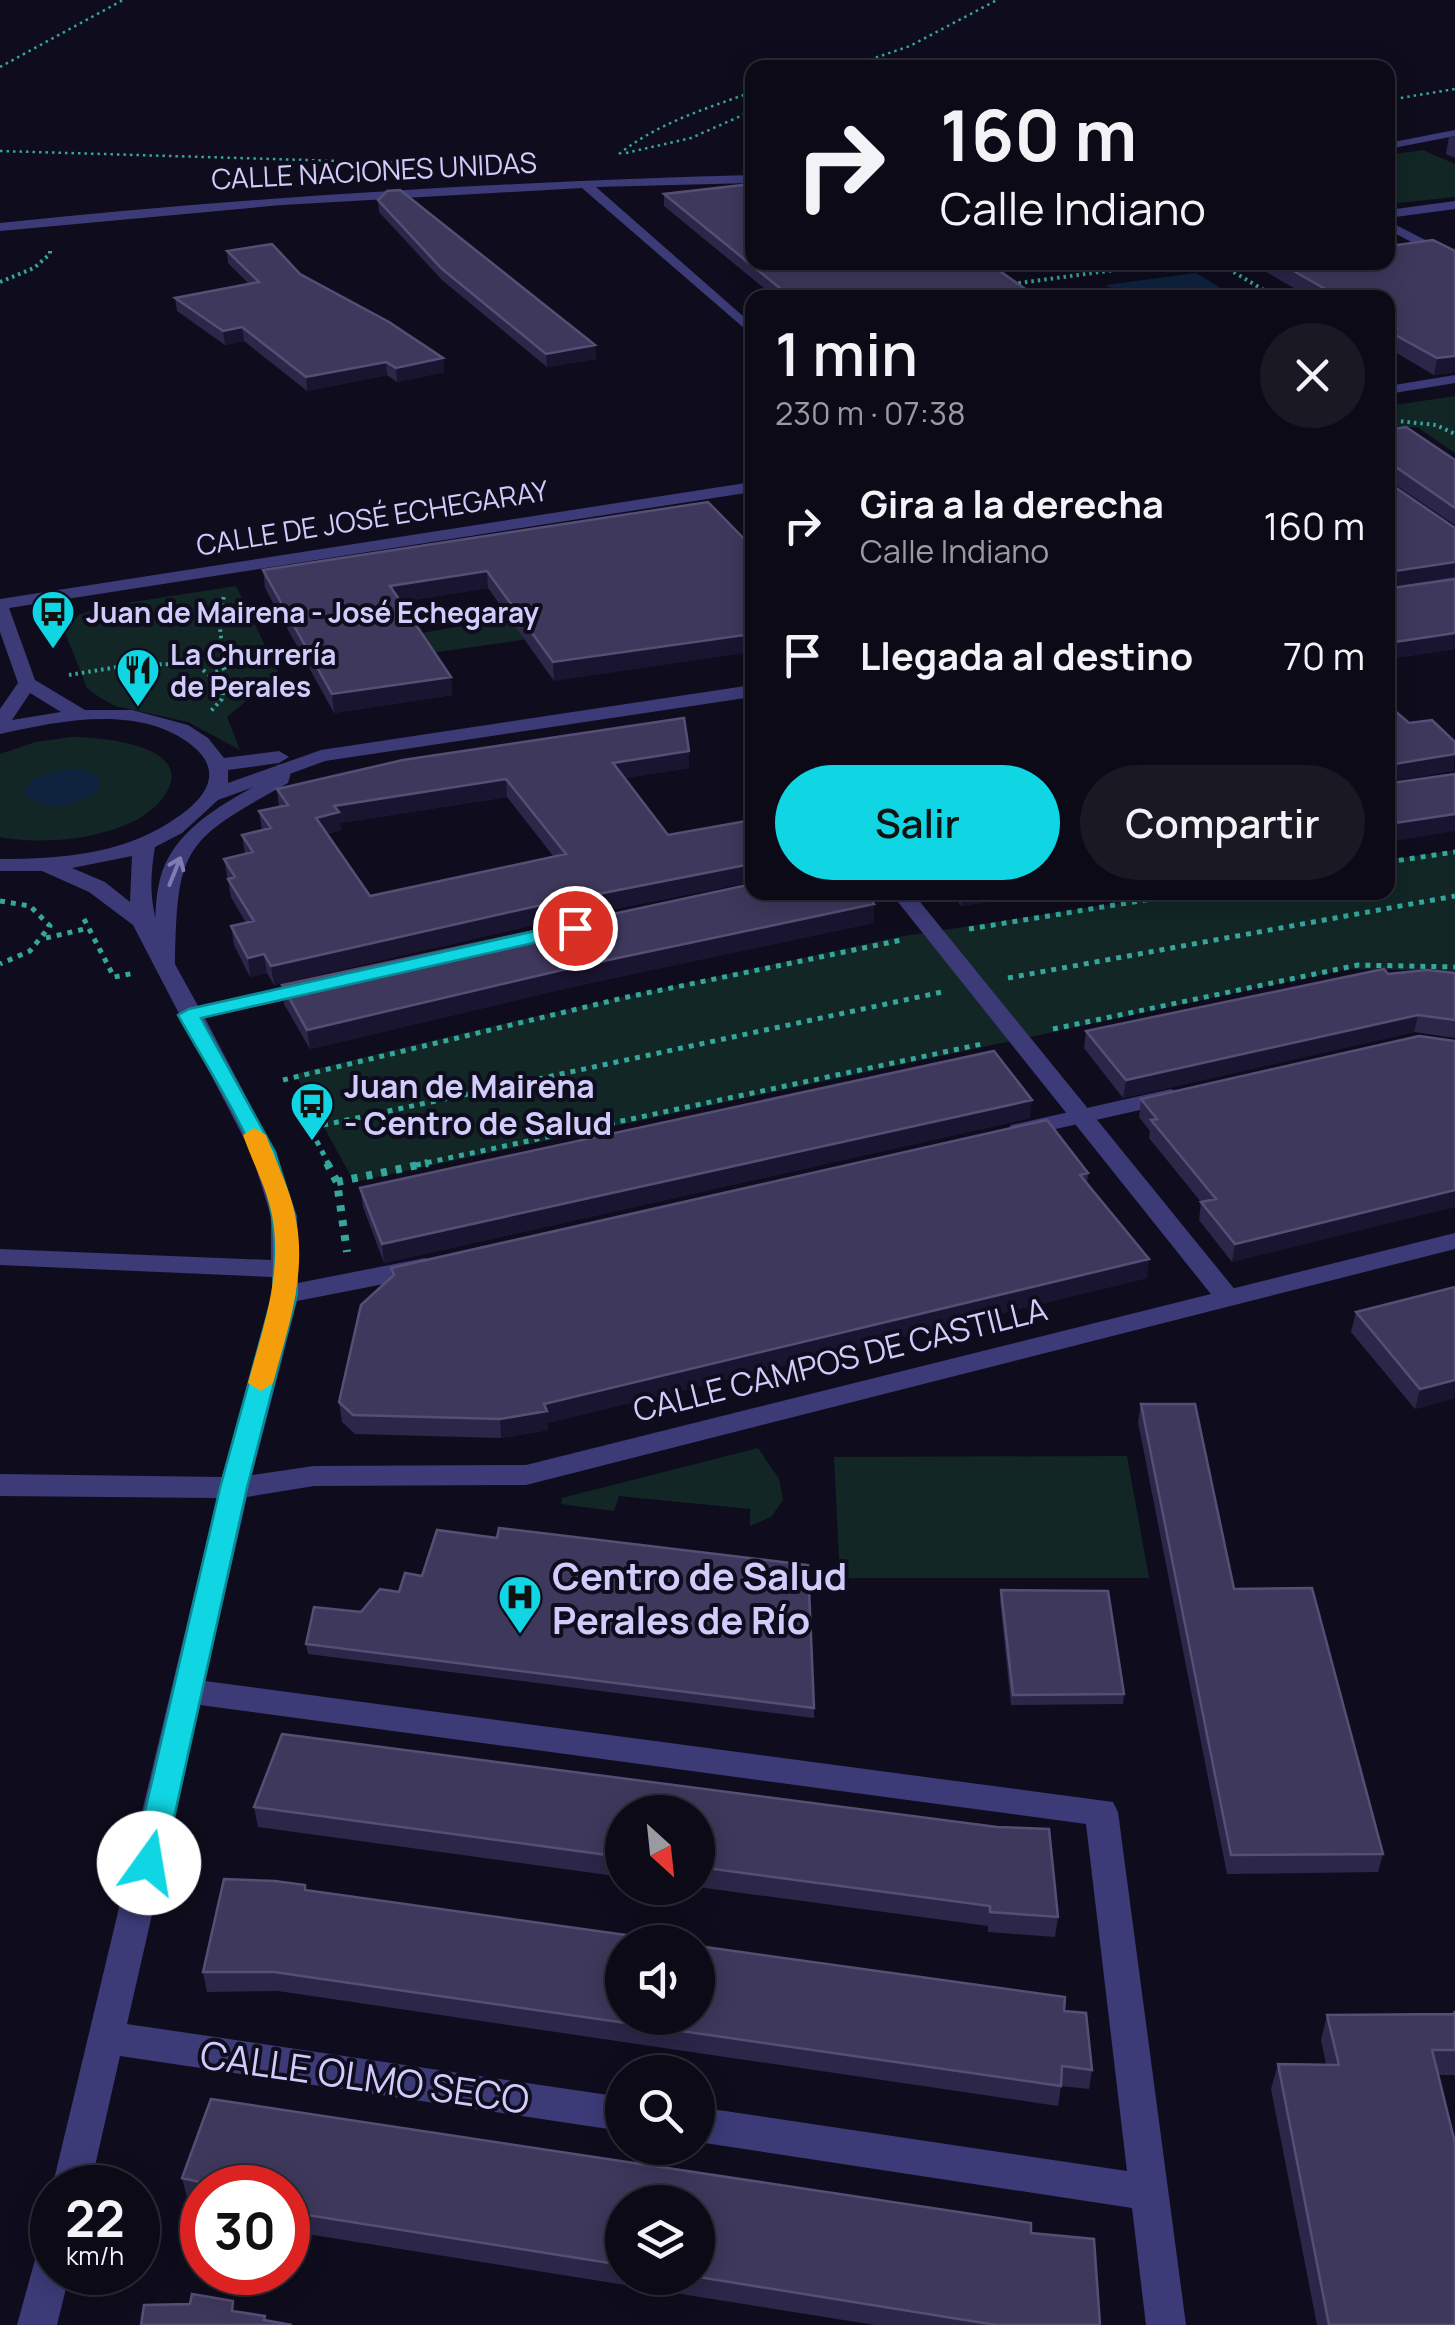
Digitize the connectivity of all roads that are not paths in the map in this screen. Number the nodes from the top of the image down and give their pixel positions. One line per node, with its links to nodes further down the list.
1 (1455, 133): 2 (street)
2 (1395, 145)
3 (745, 179): 4 (street, CALLE NACIONES UNIDAS)
4 (585, 184): 7 (street, CALLE NACIONES UNIDAS); 10 (street)
5 (1455, 205): 6 (street)
6 (1395, 213)
7 (0, 227)
8 (1395, 229): 9 (street)
9 (1455, 260)
10 (745, 324)
11 (1455, 379): 12 (street)
12 (1395, 389)
13 (745, 488): 14 (street, CALLE DE JOSÉ ECHEGARAY)
14 (0, 605): 16 (street)
15 (745, 680): 20 (street)
16 (27, 682): 18 (street); 19 (street)
17 (745, 692): 21 (street)
18 (79, 714): 19 (street); 20 (street)
19 (0, 725)
20 (216, 764): 22 (street)
21 (283, 769): 22 (street); 28 (lane, one-way to 21)
22 (211, 796): 23 (street)
23 (146, 844): 25 (street); 27 (street)
24 (0, 865): 25 (street)
25 (49, 866): 27 (street)
26 (906, 900): 32 (street)
27 (142, 921): 28 (street)
28 (165, 966): 30 (street)
29 (329, 983): 30 (street)
30 (189, 1015): 37 (street)
31 (1192, 1092): 32 (street)
32 (1081, 1116): 33 (street); 38 (street)
33 (1004, 1134)
34 (1455, 1241): 38 (street, CALLE CAMPOS DE CASTILLA)
35 (0, 1257): 37 (street)
36 (450, 1261): 37 (street)
37 (286, 1282): 40 (street)
38 (1227, 1297): 40 (street, CALLE CAMPOS DE CASTILLA)
39 (0, 1485): 40 (street, CALLE CAMPOS DE CASTILLA)
40 (234, 1488): 41 (street)
41 (188, 1690): 42 (street); 46 (street)
42 (108, 2038): 43 (street, CALLE OLMO SECO); 45 (street)
43 (605, 2111)
44 (715, 2129): 46 (street)
45 (77, 2165)
46 (1151, 2193): 49 (street)
47 (44, 2295): 48 (street)
48 (37, 2325)
49 (1166, 2325)

